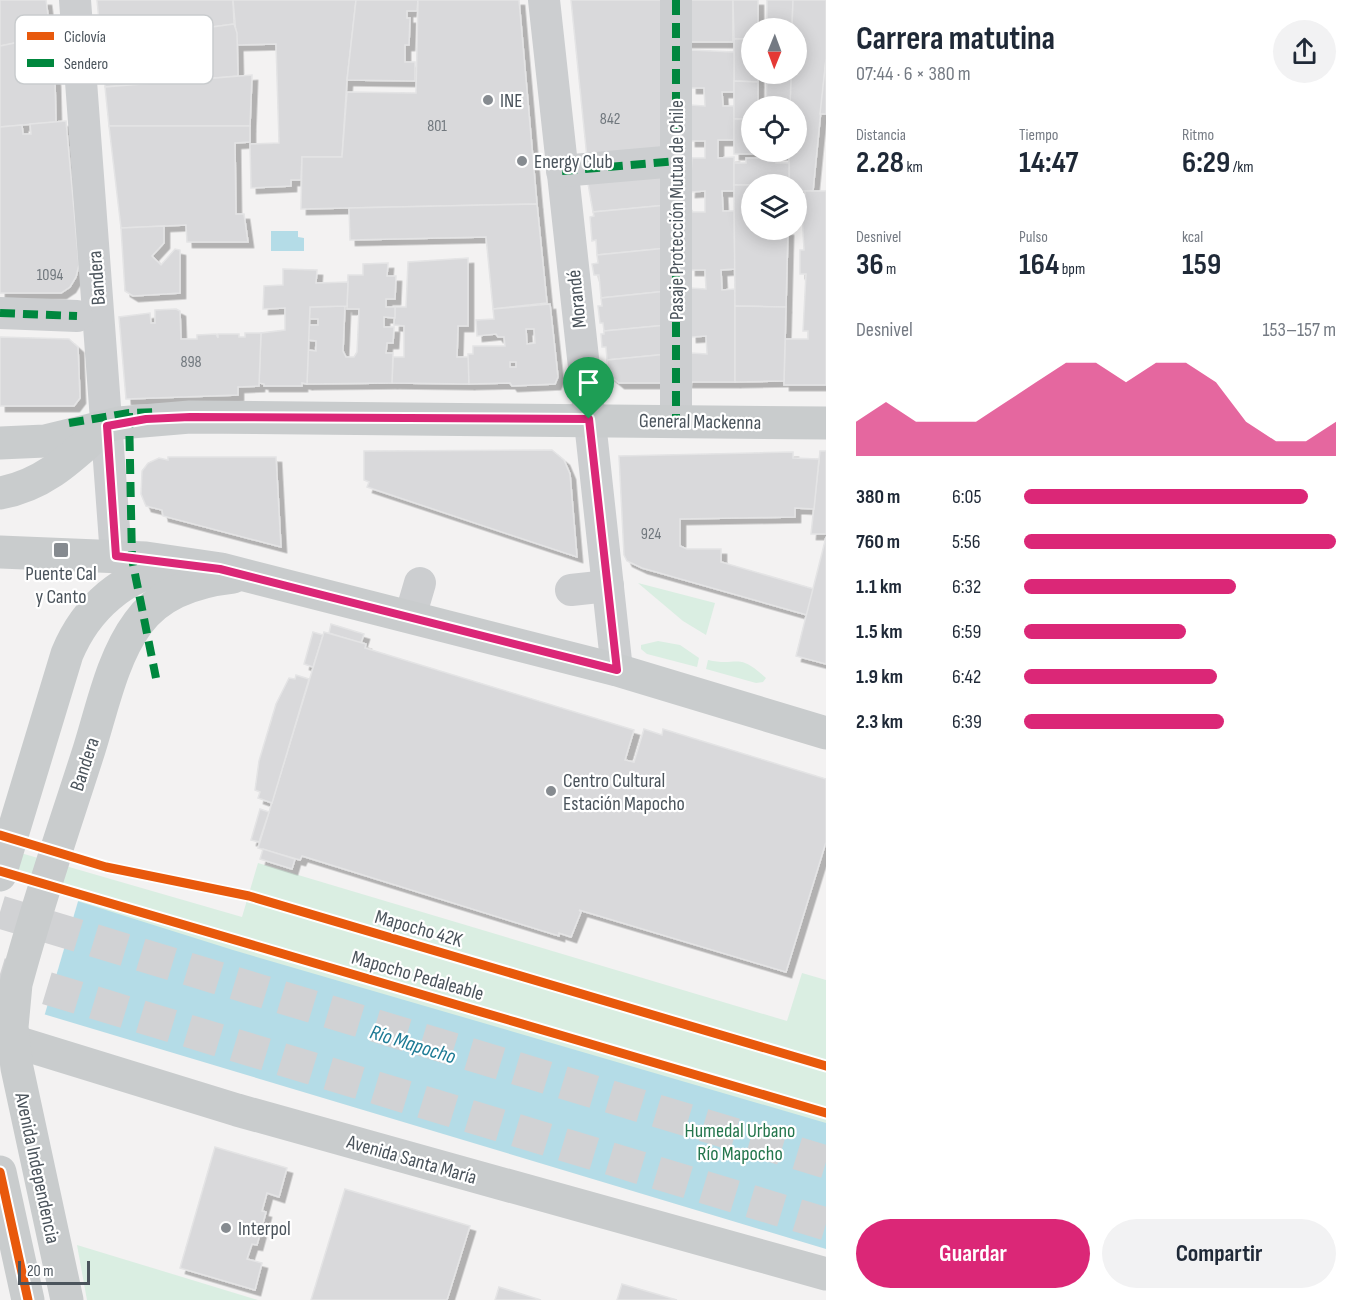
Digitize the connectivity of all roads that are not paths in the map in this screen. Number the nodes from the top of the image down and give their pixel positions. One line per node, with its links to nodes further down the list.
1 (75, 0): 4 (street, Bandera)
2 (544, 0): 7 (street, Morandé)
3 (676, 0): 6 (street, Pasaje Protección Mutua de Chile)
4 (76, 15)
5 (81, 84): 13 (street, Bandera)
6 (676, 161): 7 (street); 11 (street, Pasaje Protección Mutua de Chile)
7 (562, 171): 10 (street, Morandé)
8 (0, 313): 9 (street)
9 (77, 316)
10 (589, 419): 11 (main road, General Mackenna); 13 (main road, General Mackenna); 21 (street, Morandé)
11 (676, 420): 12 (main road, General Mackenna)
12 (826, 423)
13 (107, 426): 14 (main road, General Mackenna); 15 (main road); 17 (street, Bandera)
14 (0, 443)
15 (0, 493)
16 (0, 552): 17 (main road)
17 (116, 556): 18 (main road)
18 (190, 564): 19 (main road); 27 (main road)
19 (253, 577): 23 (main road); 26 (main road, Bandera)
20 (420, 583): 23 (street)
21 (608, 586): 22 (street); 24 (street, Morandé)
22 (570, 590)
23 (410, 617): 24 (main road)
24 (617, 670): 25 (main road)
25 (826, 734)
26 (53, 860): 28 (main road, Avenida Independencia)
27 (4, 861)
28 (6, 1018): 30 (main road, Avenida Santa María); 32 (main road, Avenida Independencia)
29 (0, 1172): 31 (main road, Avenida Independencia)
30 (826, 1274)
31 (28, 1300)
32 (67, 1300)

